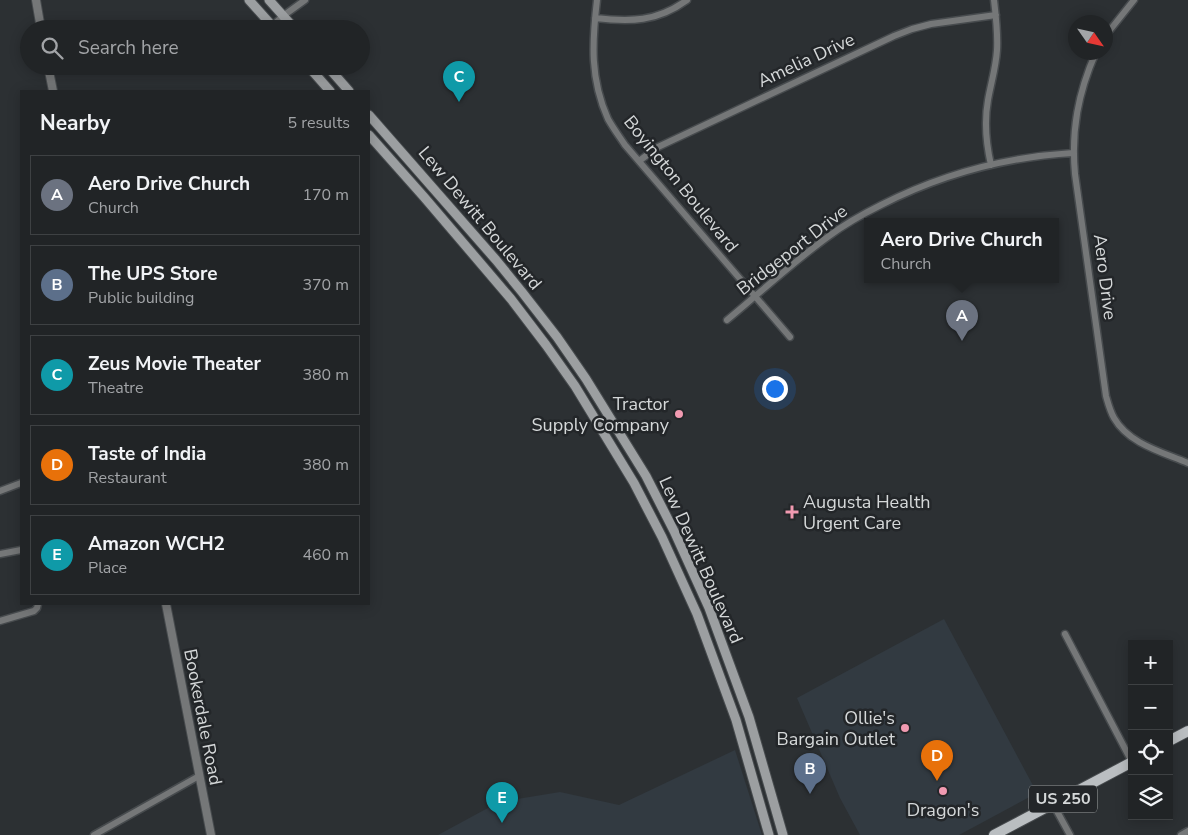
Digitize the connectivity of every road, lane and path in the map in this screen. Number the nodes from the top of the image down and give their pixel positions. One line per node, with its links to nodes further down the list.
1 (36, 0): 12 (street)
2 (250, 0): 13 (main road)
3 (269, 0): 10 (main road)
4 (305, 0): 10 (street)
5 (596, 0): 11 (street, Boyington Boulevard)
6 (687, 0): 11 (street)
7 (994, 0): 9 (street)
8 (1134, 0): 16 (street)
9 (996, 15): 27 (street, Amelia Drive); 28 (street)
10 (284, 16): 14 (street); 15 (main road)
11 (595, 18): 27 (street, Boyington Boulevard)
12 (39, 20)
13 (267, 20)
14 (280, 20)
15 (287, 20)
16 (1113, 25)
17 (1093, 60): 26 (street, Aero Drive)
18 (50, 75): 21 (street)
19 (316, 75): 22 (main road)
20 (335, 75): 23 (main road)
21 (53, 90)
22 (329, 90)
23 (347, 90)
24 (370, 115): 29 (main road, Lew Dewitt Boulevard)
25 (370, 136): 31 (main road, Lew Dewitt Boulevard)
26 (1073, 153): 28 (street); 34 (street, Aero Drive)
27 (639, 161): 30 (street, Boyington Boulevard)
28 (991, 165): 30 (street, Bridgeport Drive)
29 (522, 292): 31 (street); 53 (main road, Lew Dewitt Boulevard)
30 (756, 296): 32 (street, Bridgeport Drive); 33 (street, Boyington Boulevard)
31 (511, 300): 52 (main road, Lew Dewitt Boulevard)
32 (727, 320)
33 (790, 337)
34 (1188, 463)
35 (20, 483): 36 (street)
36 (0, 491)
37 (20, 550): 38 (street)
38 (0, 554)
39 (38, 605): 41 (street)
40 (166, 605): 47 (street, Bookerdale Road)
41 (0, 621)
42 (1065, 634): 45 (street)
43 (1188, 731): 44 (main road)
44 (1173, 739)
45 (1128, 754)
46 (1128, 764): 48 (main road, US 250)
47 (199, 776): 50 (street); 51 (street, Bookerdale Road)
48 (1053, 804): 54 (main road, US 250); 55 (street)
49 (1188, 831): 56 (street)
50 (94, 835)
51 (211, 835)
52 (769, 835)
53 (783, 835)
54 (994, 835)
55 (1070, 835)
56 (1181, 835)

